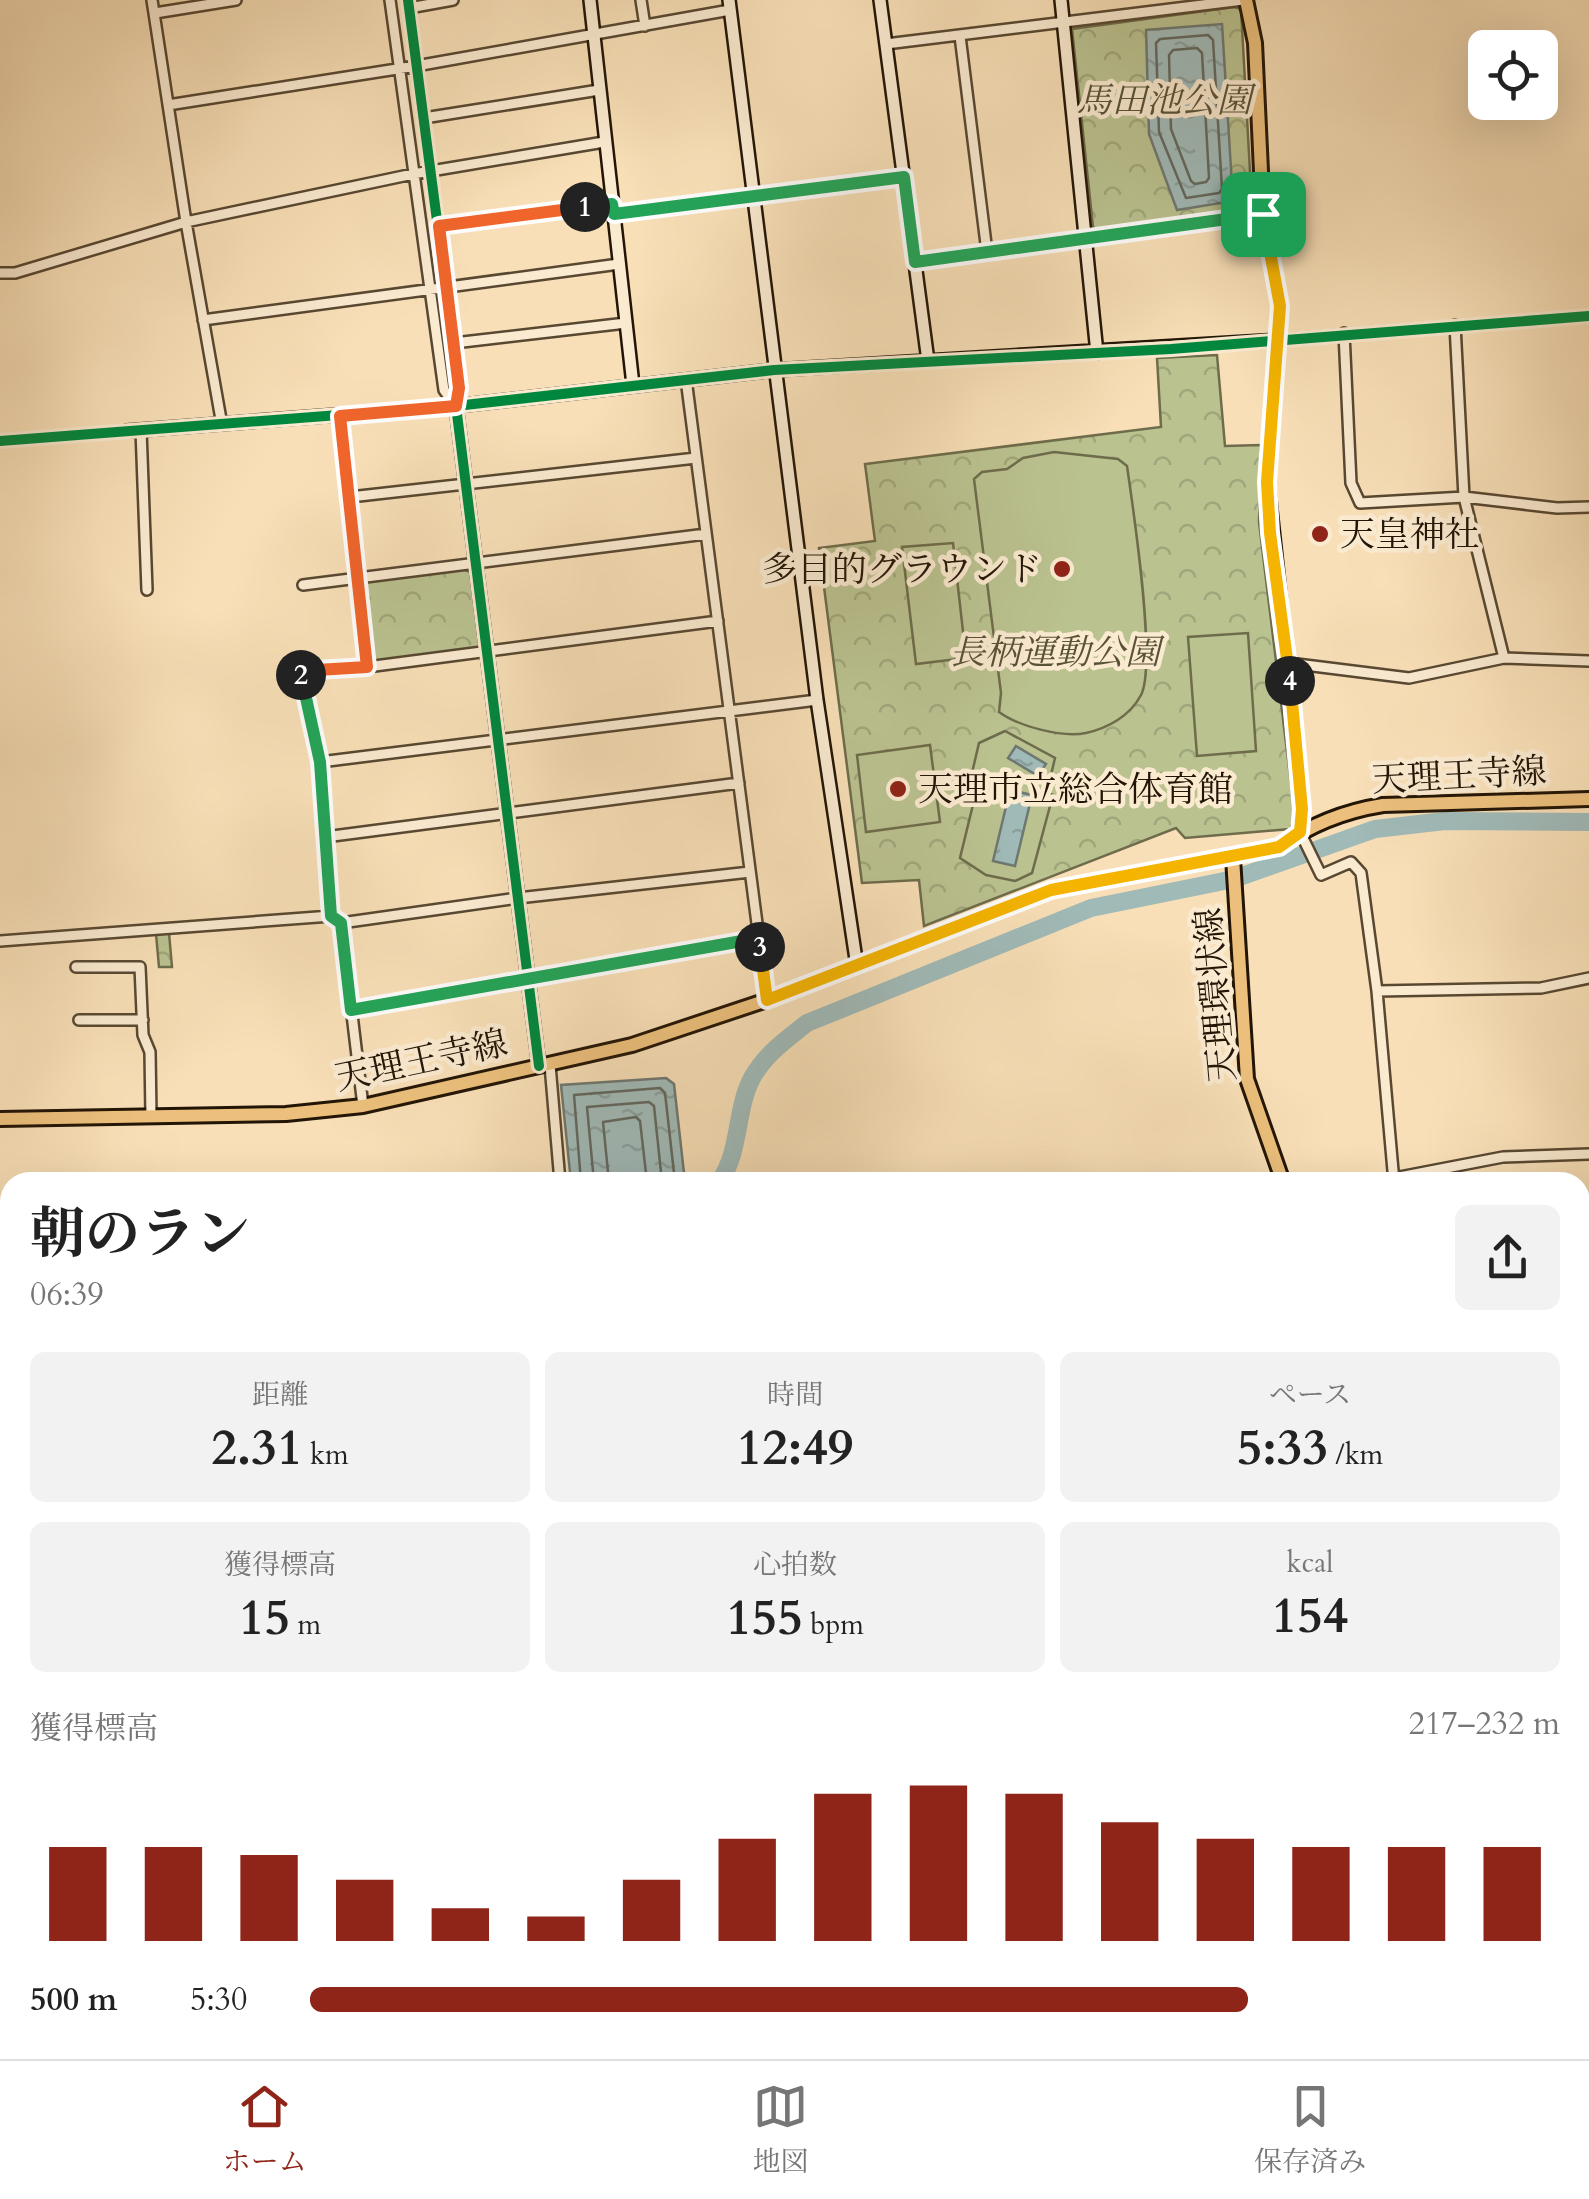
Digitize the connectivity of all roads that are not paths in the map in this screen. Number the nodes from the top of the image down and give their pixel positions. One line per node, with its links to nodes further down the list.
1 (152, 0): 12 (street)
2 (236, 0): 12 (street)
3 (390, 0): 19 (street)
4 (453, 0): 10 (street)
5 (590, 0): 15 (street)
6 (641, 0): 14 (street)
7 (880, 0): 17 (street)
8 (1061, 0): 13 (street)
9 (1244, 0): 13 (street); 29 (main road)
10 (408, 4): 18 (street)
11 (729, 5): 14 (street); 27 (street)
12 (154, 13): 21 (street)
13 (1064, 23): 16 (street); 32 (street)
14 (644, 26): 15 (street)
15 (594, 36): 18 (street); 20 (street)
16 (960, 36): 17 (street); 33 (street)
17 (886, 44): 26 (street)
18 (416, 66): 19 (street); 22 (street)
19 (398, 68): 21 (street); 25 (street)
20 (599, 90): 22 (street); 23 (street)
21 (168, 105): 30 (street)
22 (424, 118): 24 (street)
23 (604, 142): 24 (street); 28 (street)
24 (432, 171): 25 (street); 31 (street)
25 (413, 174): 30 (street); 38 (street)
26 (904, 177): 27 (street); 34 (street)
27 (754, 198): 28 (street); 48 (street)
28 (613, 209): 31 (street); 35 (street)
29 (1263, 214): 32 (street); 44 (main road)
30 (186, 222): 36 (street); 40 (street)
31 (439, 226): 37 (street)
32 (1086, 238): 33 (street); 46 (street)
33 (987, 252): 34 (street)
34 (915, 262): 47 (street)
35 (619, 264): 37 (street); 41 (street)
36 (0, 273)
37 (447, 286): 38 (street); 45 (street)
38 (431, 288): 40 (street); 51 (street)
39 (1589, 316): 42 (street)
40 (203, 320): 53 (street)
41 (626, 323): 45 (street); 50 (street)
42 (1455, 325): 43 (street); 60 (street)
43 (1344, 333): 44 (street); 60 (street)
44 (1278, 340): 46 (street); 71 (main road)
45 (454, 344): 51 (street)
46 (1098, 353): 47 (street)
47 (928, 361): 48 (street)
48 (774, 370): 49 (street); 73 (street)
49 (686, 379): 50 (street); 57 (street)
50 (633, 386): 51 (street)
51 (456, 406): 52 (street); 58 (street)
52 (340, 416): 53 (street); 59 (street)
53 (222, 424): 55 (street)
54 (127, 430): 55 (street); 56 (street)
55 (141, 430): 66 (street)
56 (0, 441)
57 (696, 458): 58 (street); 62 (street)
58 (466, 484): 59 (street); 63 (street)
59 (350, 496): 64 (street)
60 (1464, 497): 61 (street); 69 (street)
61 (1589, 507)
62 (706, 534): 63 (street); 67 (street)
63 (474, 562): 64 (street); 68 (street)
64 (358, 578): 65 (street); 72 (street)
65 (303, 585)
66 (147, 590)
67 (718, 621): 68 (street); 74 (street)
68 (485, 652): 72 (street); 75 (street)
69 (1504, 658): 70 (street); 71 (street)
70 (1589, 660)
71 (1289, 663): 80 (main road)
72 (367, 667): 76 (street)
73 (817, 700): 74 (street); 89 (street)
74 (730, 711): 75 (street); 77 (street)
75 (499, 740): 76 (street); 79 (street)
76 (320, 762): 81 (street)
77 (739, 783): 79 (street); 83 (street)
78 (1589, 799): 80 (main road, 天理王寺線)
79 (508, 814): 81 (street); 84 (street)
80 (1302, 836): 82 (main road, 天理王寺線); 93 (street)
81 (325, 838): 85 (street)
82 (1233, 862): 89 (main road, 天理王寺線); 104 (main road, 天理環状線)
83 (750, 872): 84 (street); 87 (street)
84 (518, 898): 86 (street); 92 (street)
85 (331, 916): 86 (street); 88 (street)
86 (341, 923): 95 (street)
87 (759, 938): 92 (street); 94 (street)
88 (0, 941)
89 (857, 966): 94 (main road, 天理王寺線)
90 (76, 967): 97 (street)
91 (1589, 978): 93 (street)
92 (528, 981): 95 (street); 98 (street)
93 (1377, 991): 105 (street)
94 (767, 1000): 98 (main road, 天理王寺線)
95 (351, 1010): 99 (street)
96 (80, 1020): 97 (street)
97 (143, 1020): 100 (street)
98 (544, 1066): 99 (main road, 天理王寺線); 103 (street)
99 (364, 1106): 100 (main road, 天理王寺線)
100 (151, 1116): 101 (main road, 天理王寺線)
101 (0, 1119)
102 (1589, 1154): 106 (street)
103 (559, 1172)
104 (1281, 1172)
105 (1393, 1172)
106 (1434, 1172)

